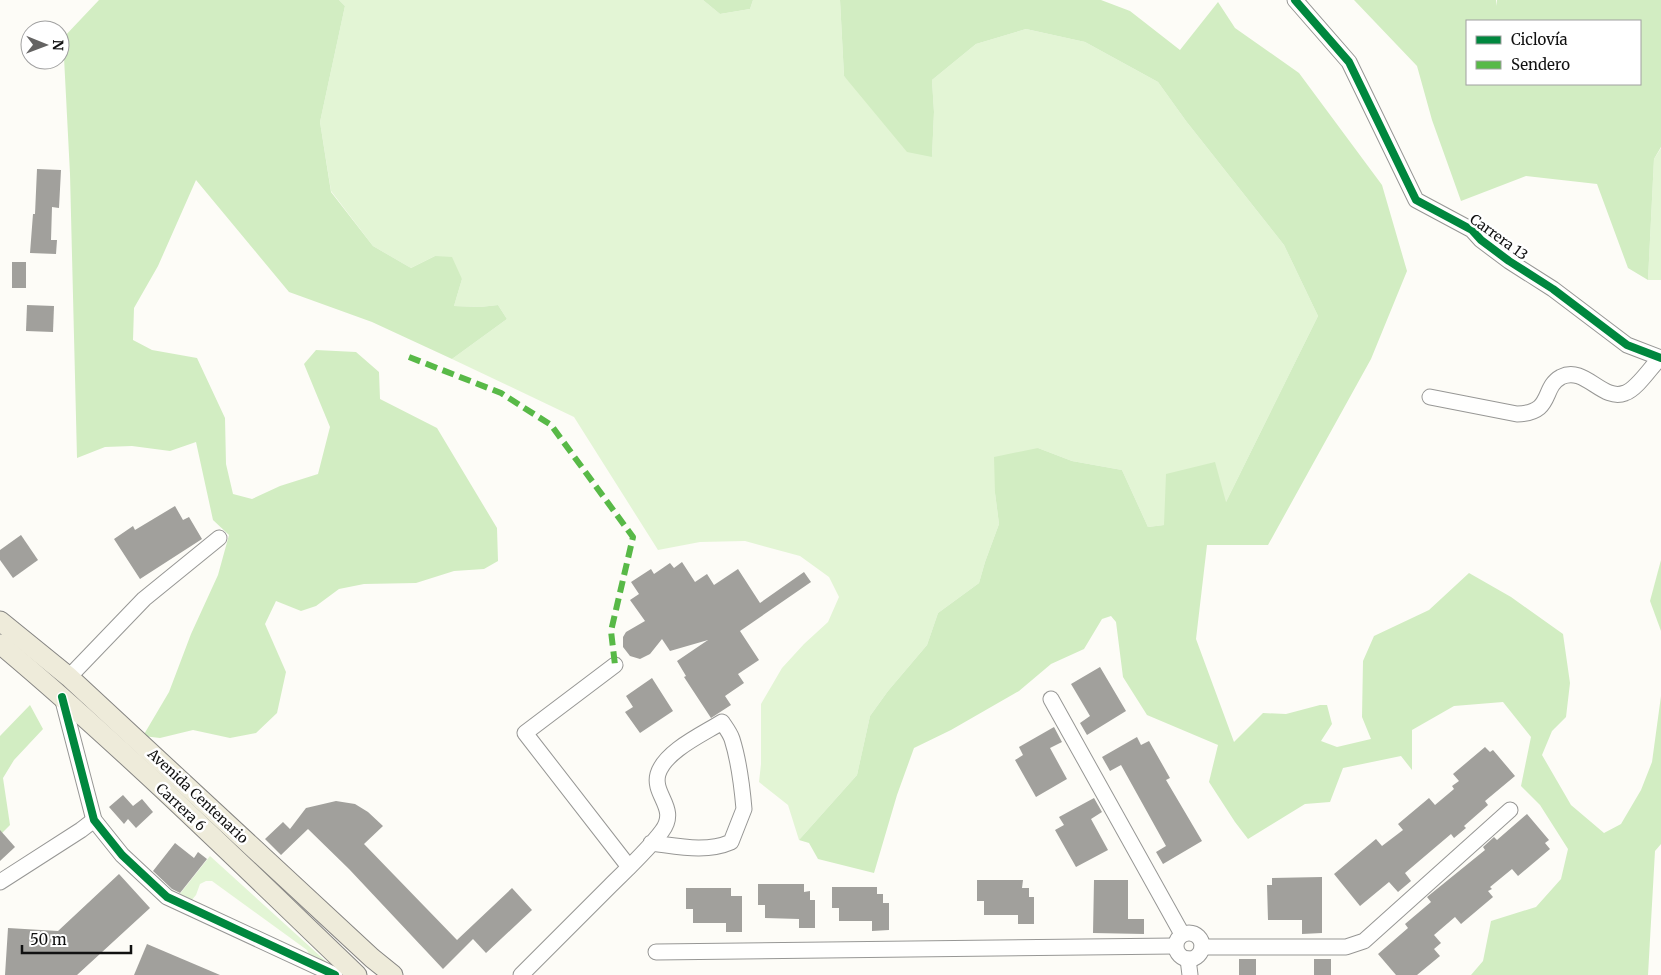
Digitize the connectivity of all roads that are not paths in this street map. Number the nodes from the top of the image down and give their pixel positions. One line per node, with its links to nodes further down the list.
1 (1295, 0): 2 (street, Carrera 13)
2 (1660, 358): 3 (street)
3 (1430, 397)
4 (218, 538): 8 (street)
5 (0, 620): 8 (main road, Avenida Centenario)
6 (0, 644): 9 (main road, Carrera 6)
7 (615, 666): 14 (street)
8 (69, 677): 22 (main road, Avenida Centenario)
9 (62, 697): 12 (street); 21 (main road, Carrera 6)
10 (1051, 699): 16 (street)
11 (1510, 810): 17 (street)
12 (94, 820): 15 (street); 20 (street)
13 (651, 843): 13 (street); 14 (street)
14 (628, 868): 23 (street)
15 (0, 882)
16 (1178, 940): 17 (street); 18 (street); 19 (street)
17 (1202, 947): 19 (street)
18 (656, 952)
19 (1188, 959): 24 (street)
20 (335, 975)
21 (357, 975)
22 (393, 975)
23 (521, 975)
24 (1190, 975)

